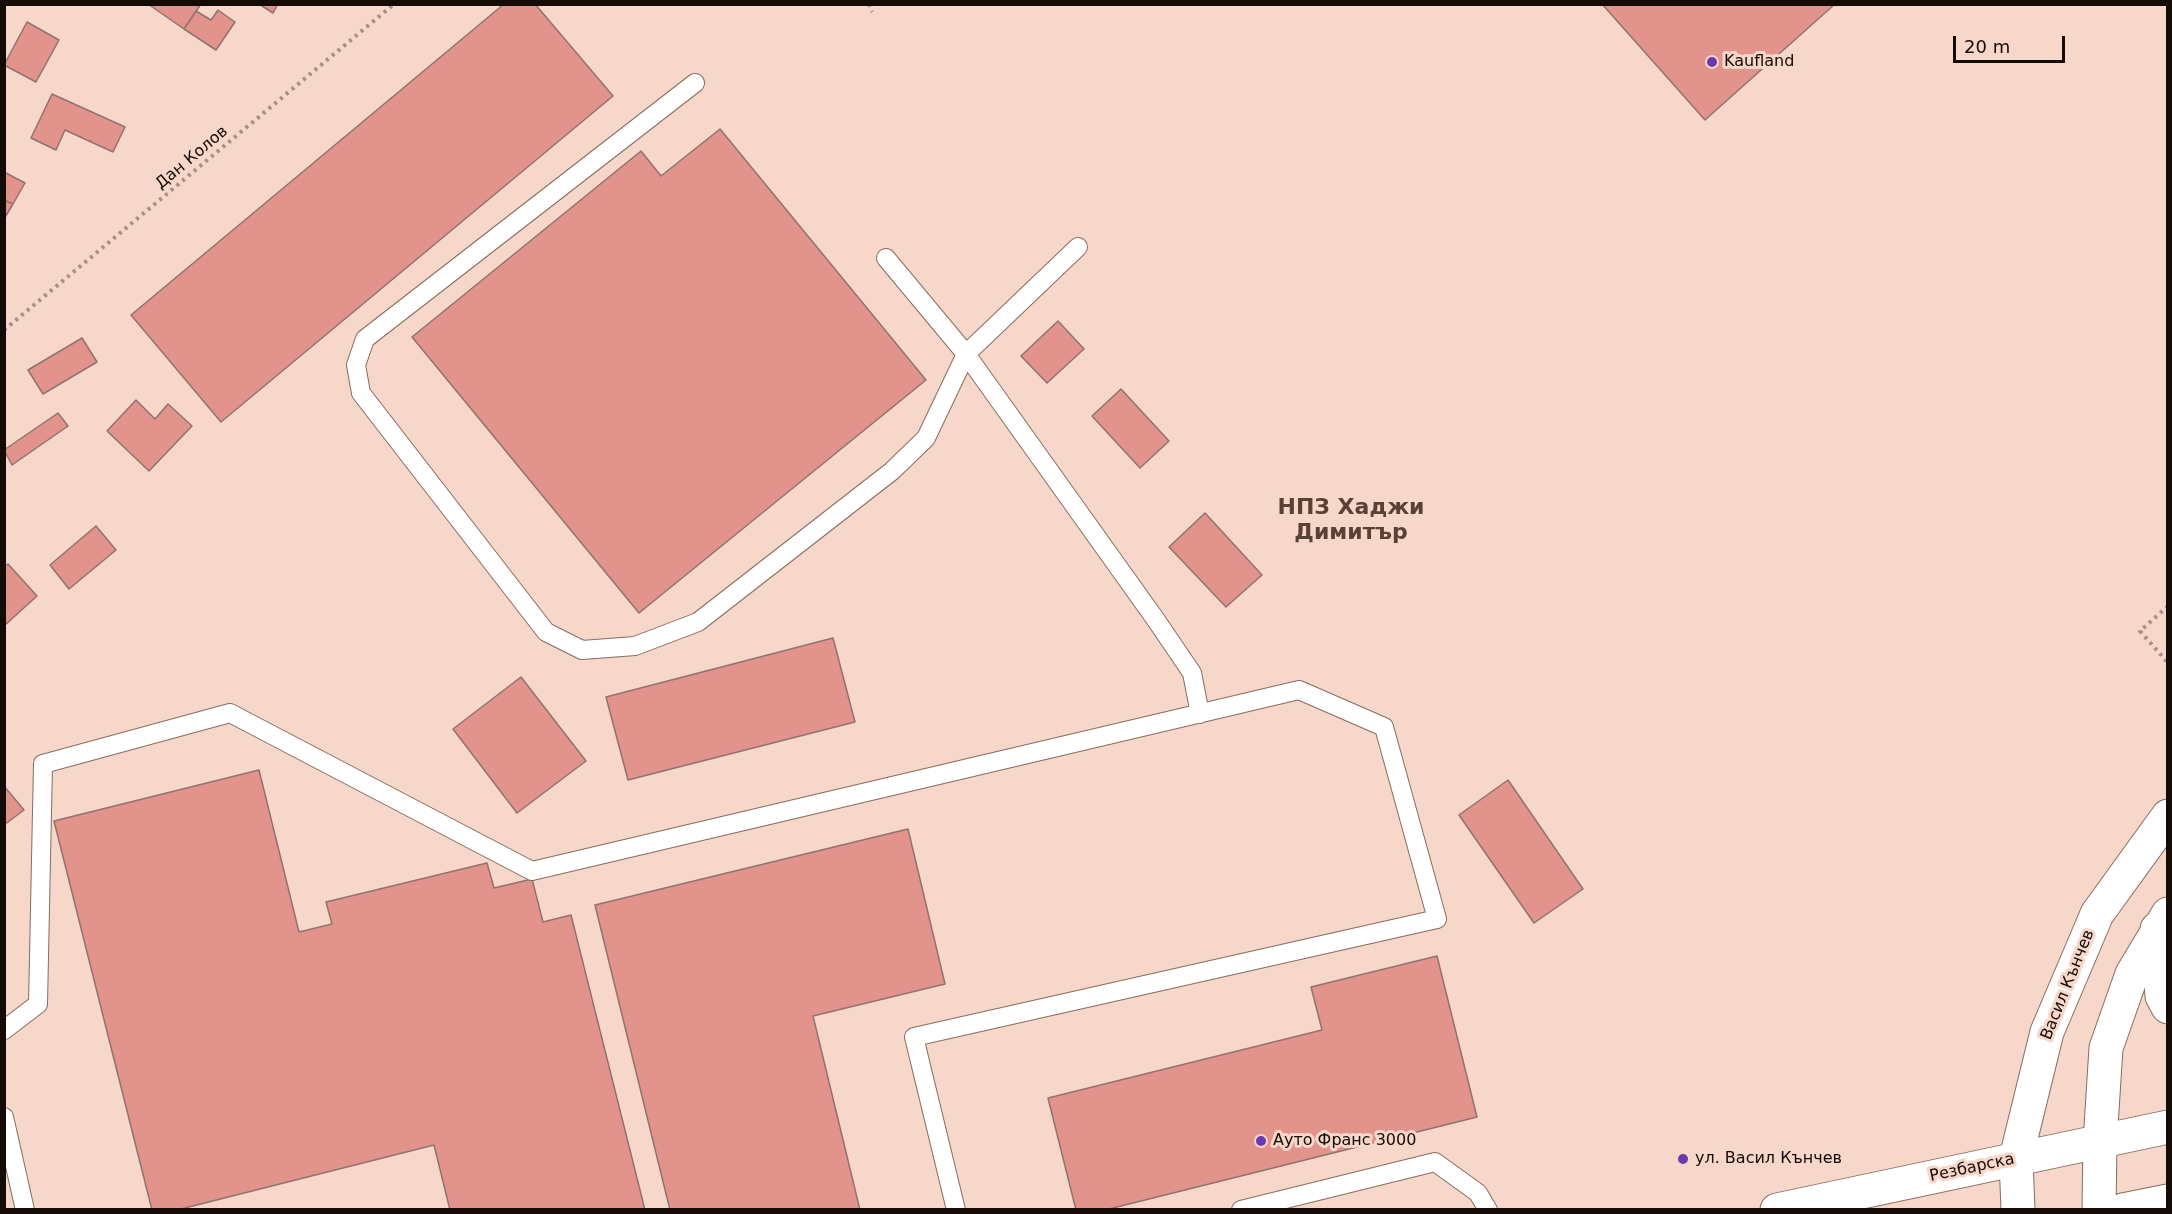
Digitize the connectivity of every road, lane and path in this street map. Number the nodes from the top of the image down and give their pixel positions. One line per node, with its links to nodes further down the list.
1 (394, 4): 7 (path, Дан Колов)
2 (869, 4): 3 (path)
3 (872, 12)
4 (695, 82): 8 (lane)
5 (1078, 247): 8 (lane)
6 (886, 258): 8 (lane)
7 (4, 330)
8 (966, 354): 11 (lane)
9 (2168, 606): 10 (path)
10 (2168, 663)
11 (1200, 714): 15 (lane); 22 (lane)
12 (2168, 816): 19 (street, Васил Кънчев)
13 (2162, 922): 14 (street); 18 (street)
14 (2168, 1007)
15 (4, 1030)
16 (4, 1117): 21 (lane)
17 (2168, 1127): 18 (street, Резбарска)
18 (2100, 1142): 19 (street, Резбарска); 27 (street)
19 (2016, 1158): 25 (street, Резбарска); 26 (street, Васил Кънчев)
20 (2168, 1201): 28 (street)
21 (25, 1209)
22 (956, 1209)
23 (1241, 1209): 24 (lane)
24 (1488, 1209)
25 (1777, 1209)
26 (2018, 1209)
27 (2099, 1209)
28 (2123, 1209)

